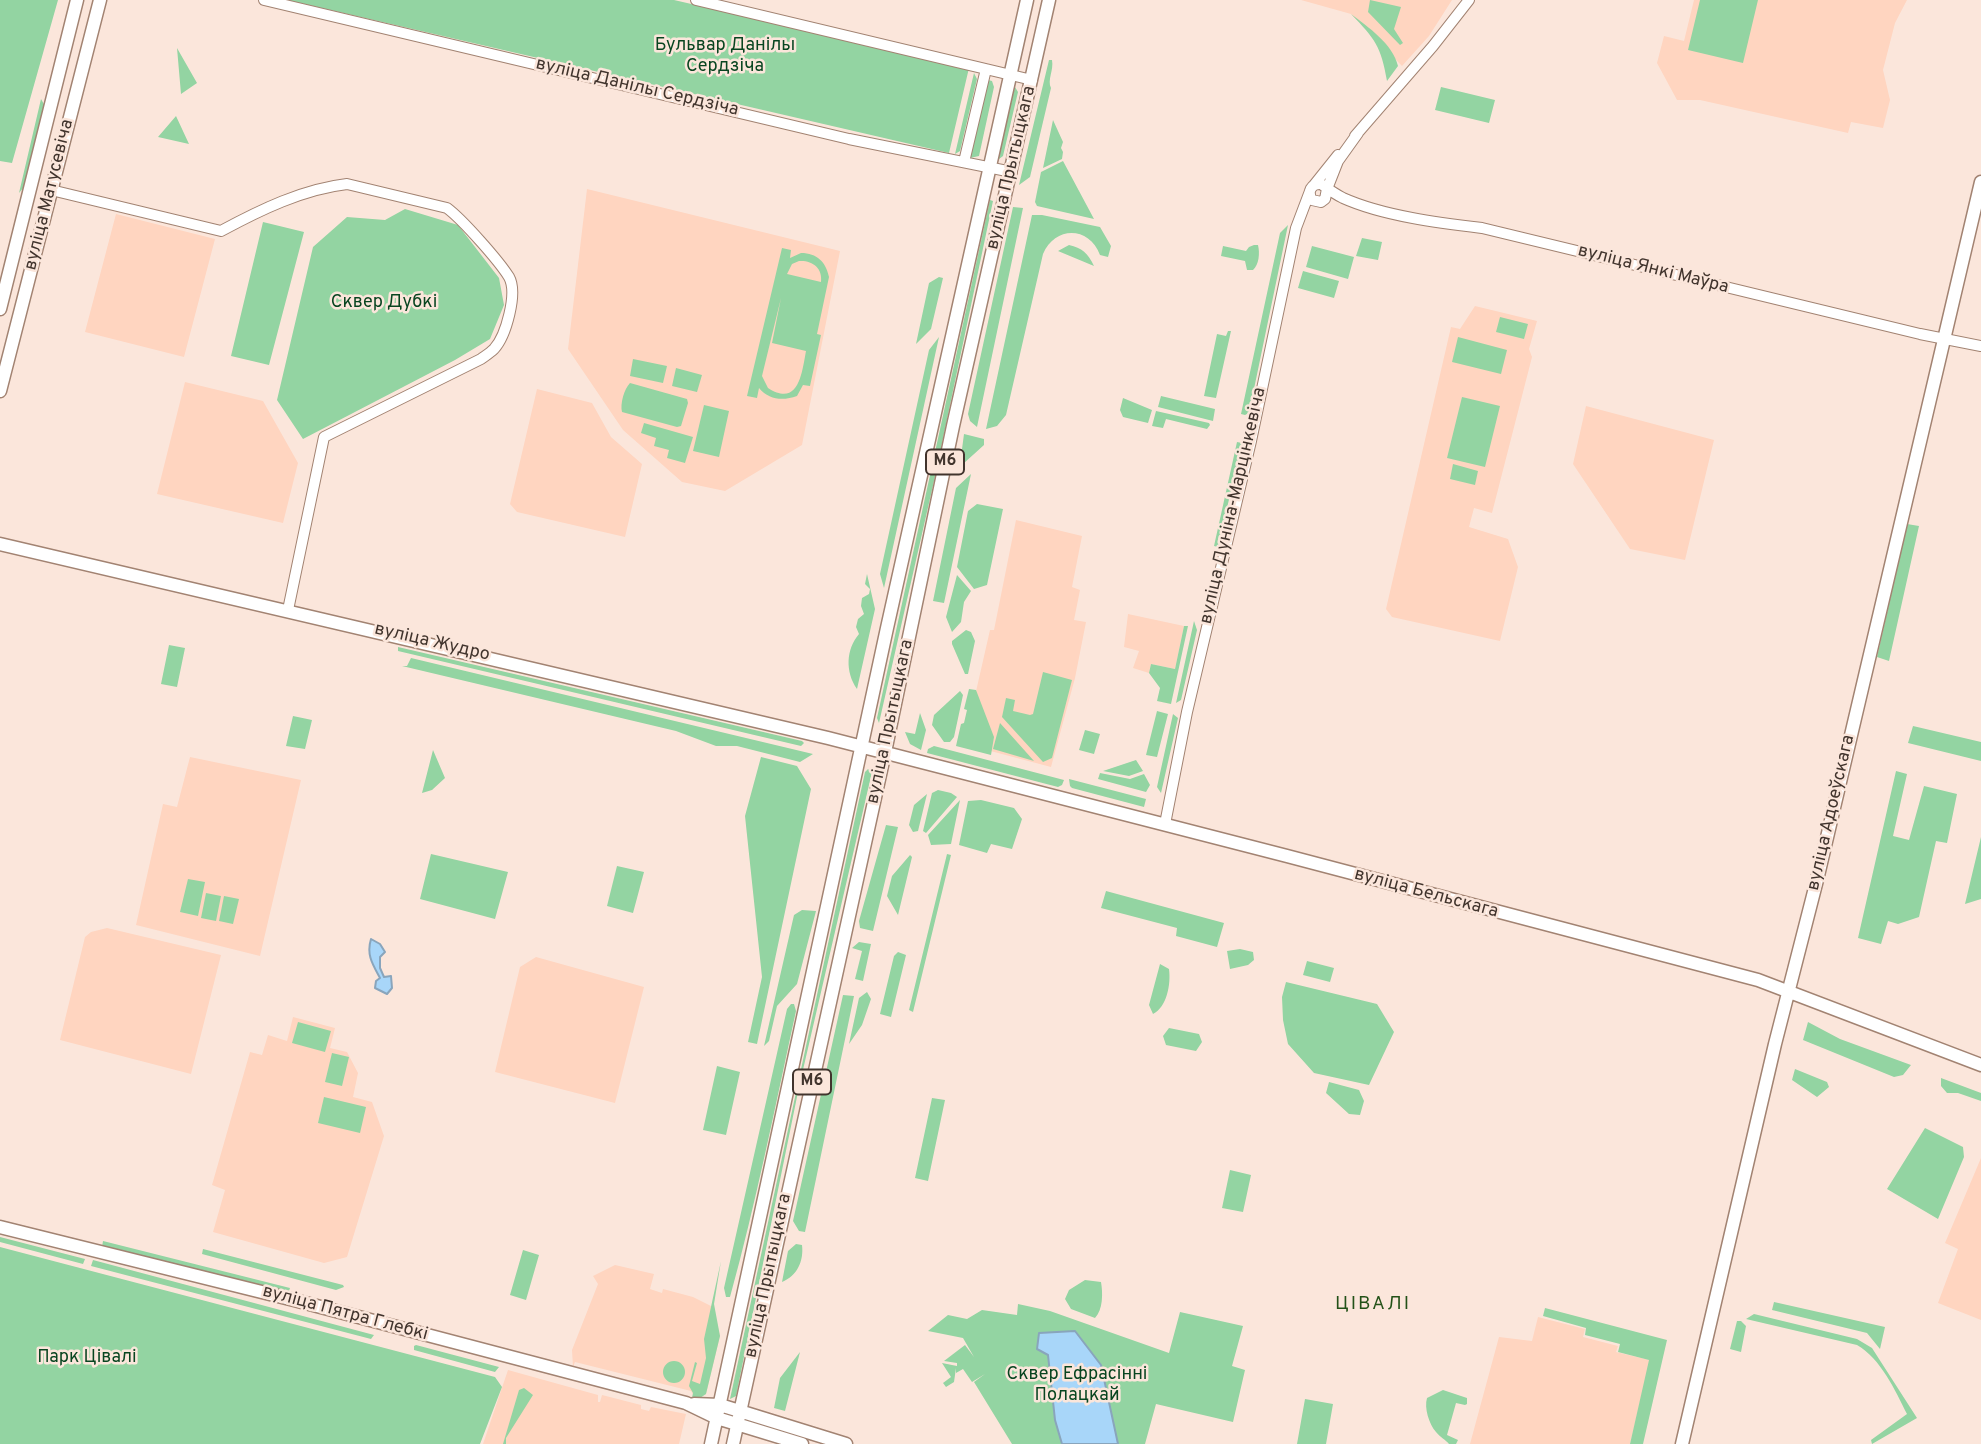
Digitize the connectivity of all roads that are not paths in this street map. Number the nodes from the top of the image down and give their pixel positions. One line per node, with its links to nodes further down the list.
1 (77, 0): 8 (main road, вуліца Матусевіча)
2 (100, 0): 9 (main road, вуліца Матусевіча)
3 (264, 0): 14 (street, вуліца Данілы Сердзіча)
4 (696, 0): 10 (street)
5 (1027, 0): 11 (main road, вуліца Прытыцкага / М6)
6 (1049, 0): 12 (main road, вуліца Прытыцкага / М6)
7 (1469, 0): 13 (street, вуліца Дуніна-Марцінкевіча)
8 (69, 28): 9 (main road); 24 (main road, вуліца Матусевіча)
9 (90, 33): 20 (main road, вуліца Матусевіча)
10 (986, 69): 11 (street); 14 (street)
11 (1010, 75): 12 (street); 15 (main road, вуліца Прытыцкага / М6)
12 (1032, 80): 16 (main road, вуліца Прытыцкага / М6)
13 (1358, 133): 18 (street, вуліца Дуніна-Марцінкевіча); 19 (street)
14 (964, 162): 15 (street, вуліца Данілы Сердзіча)
15 (989, 167): 16 (street, вуліца Данілы Сердзіча); 30 (main road, вуліца Прытыцкага / М6)
16 (1012, 172): 31 (main road, вуліца Прытыцкага / М6)
17 (1981, 183): 25 (main road, вуліца Адоеўскага)
18 (1312, 187): 19 (street); 21 (street); 23 (street, вуліца Дуніна-Марцінкевіча)
19 (1326, 189): 21 (street); 22 (street, вуліца Янкі Маўра)
20 (51, 190): 27 (main road, вуліца Матусевіча); 29 (street)
21 (1321, 202): 22 (street); 23 (street)
22 (1360, 205): 25 (street, вуліца Янкі Маўра)
23 (1296, 228): 32 (street, вуліца Дуніна-Марцінкевіча)
24 (0, 309)
25 (1944, 339): 26 (street, вуліца Янкі Маўра); 33 (main road, вуліца Адоеўскага)
26 (1981, 346)
27 (0, 391)
28 (0, 544): 29 (main road, вуліца Жудро)
29 (288, 610): 30 (main road, вуліца Жудро)
30 (863, 747): 31 (main road, вуліца Бельскага); 36 (main road, вуліца Прытыцкага / М6)
31 (885, 752): 32 (main road, вуліца Бельскага); 37 (main road, вуліца Прытыцкага / М6)
32 (1165, 824): 33 (main road, вуліца Бельскага)
33 (1789, 991): 34 (main road, вуліца Бельскага); 43 (main road, вуліца Адоеўскага)
34 (1981, 1065)
35 (0, 1227): 36 (main road, вуліца Пятра Глебкі)
36 (718, 1411): 37 (main road); 38 (main road); 39 (main road, вуліца Прытыцкага / М6)
37 (740, 1411): 38 (main road, вуліца Прытыцкага / М6); 42 (main road)
38 (738, 1424): 40 (main road, вуліца Прытыцкага / М6); 41 (main road)
39 (711, 1444)
40 (733, 1444)
41 (802, 1444)
42 (846, 1444)
43 (1682, 1444)

